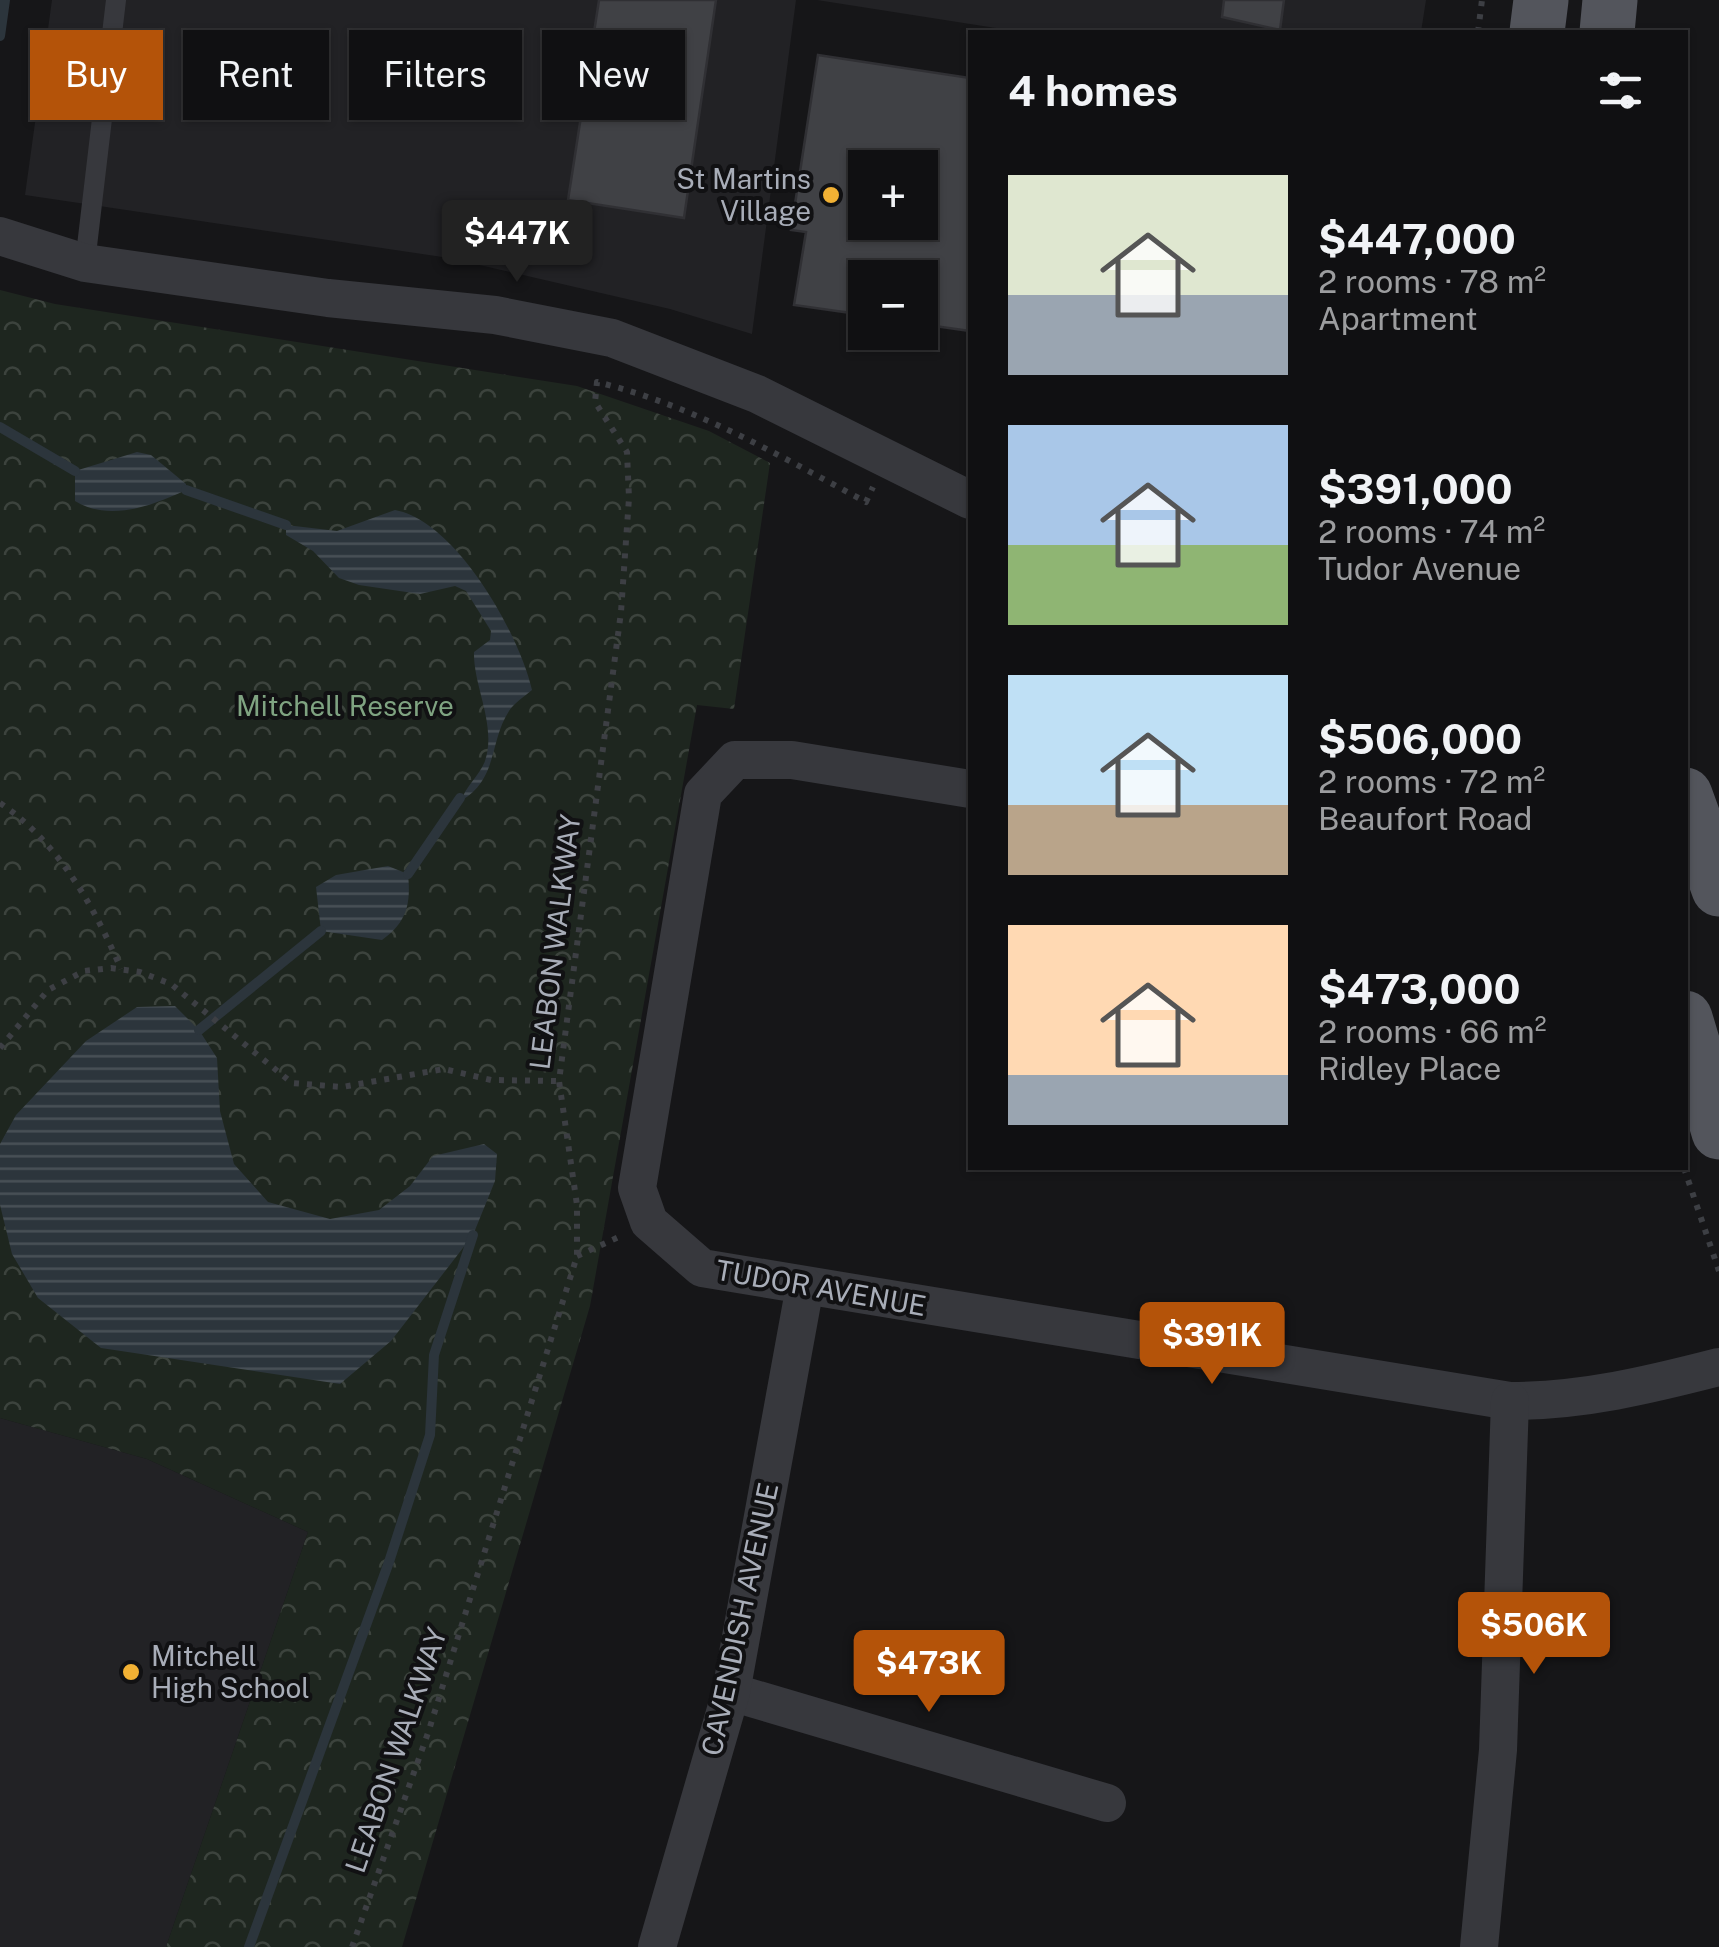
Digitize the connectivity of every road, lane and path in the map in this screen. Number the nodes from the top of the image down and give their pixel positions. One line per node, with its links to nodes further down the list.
1 (116, 0): 9 (lane)
2 (1482, 0): 5 (path)
3 (1541, 0): 6 (main road)
4 (1610, 0): 7 (main road)
5 (1478, 30)
6 (1537, 30)
7 (1607, 30)
8 (0, 236): 9 (street)
9 (84, 263): 10 (street)
10 (886, 458): 11 (street); 19 (path, LEABON WALKWAY)
11 (968, 499)
12 (968, 789): 22 (street)
13 (0, 803): 16 (path)
14 (1688, 803): 15 (main road)
15 (1719, 889)
16 (121, 969): 18 (path); 19 (path)
17 (1688, 1028): 20 (main road)
18 (0, 1048)
19 (559, 1082): 23 (path, LEABON WALKWAY)
20 (1719, 1132)
21 (1685, 1170): 24 (path)
22 (649, 1222): 23 (path); 25 (street, TUDOR AVENUE)
23 (576, 1256): 30 (path, LEABON WALKWAY)
24 (1719, 1271)
25 (805, 1286): 27 (street, TUDOR AVENUE); 28 (street, CAVENDISH AVENUE)
26 (1719, 1367): 27 (street, TUDOR AVENUE)
27 (1510, 1401): 32 (street)
28 (731, 1692): 29 (street); 31 (street, CAVENDISH AVENUE)
29 (1107, 1803)
30 (352, 1947)
31 (658, 1947)
32 (1479, 1947)

